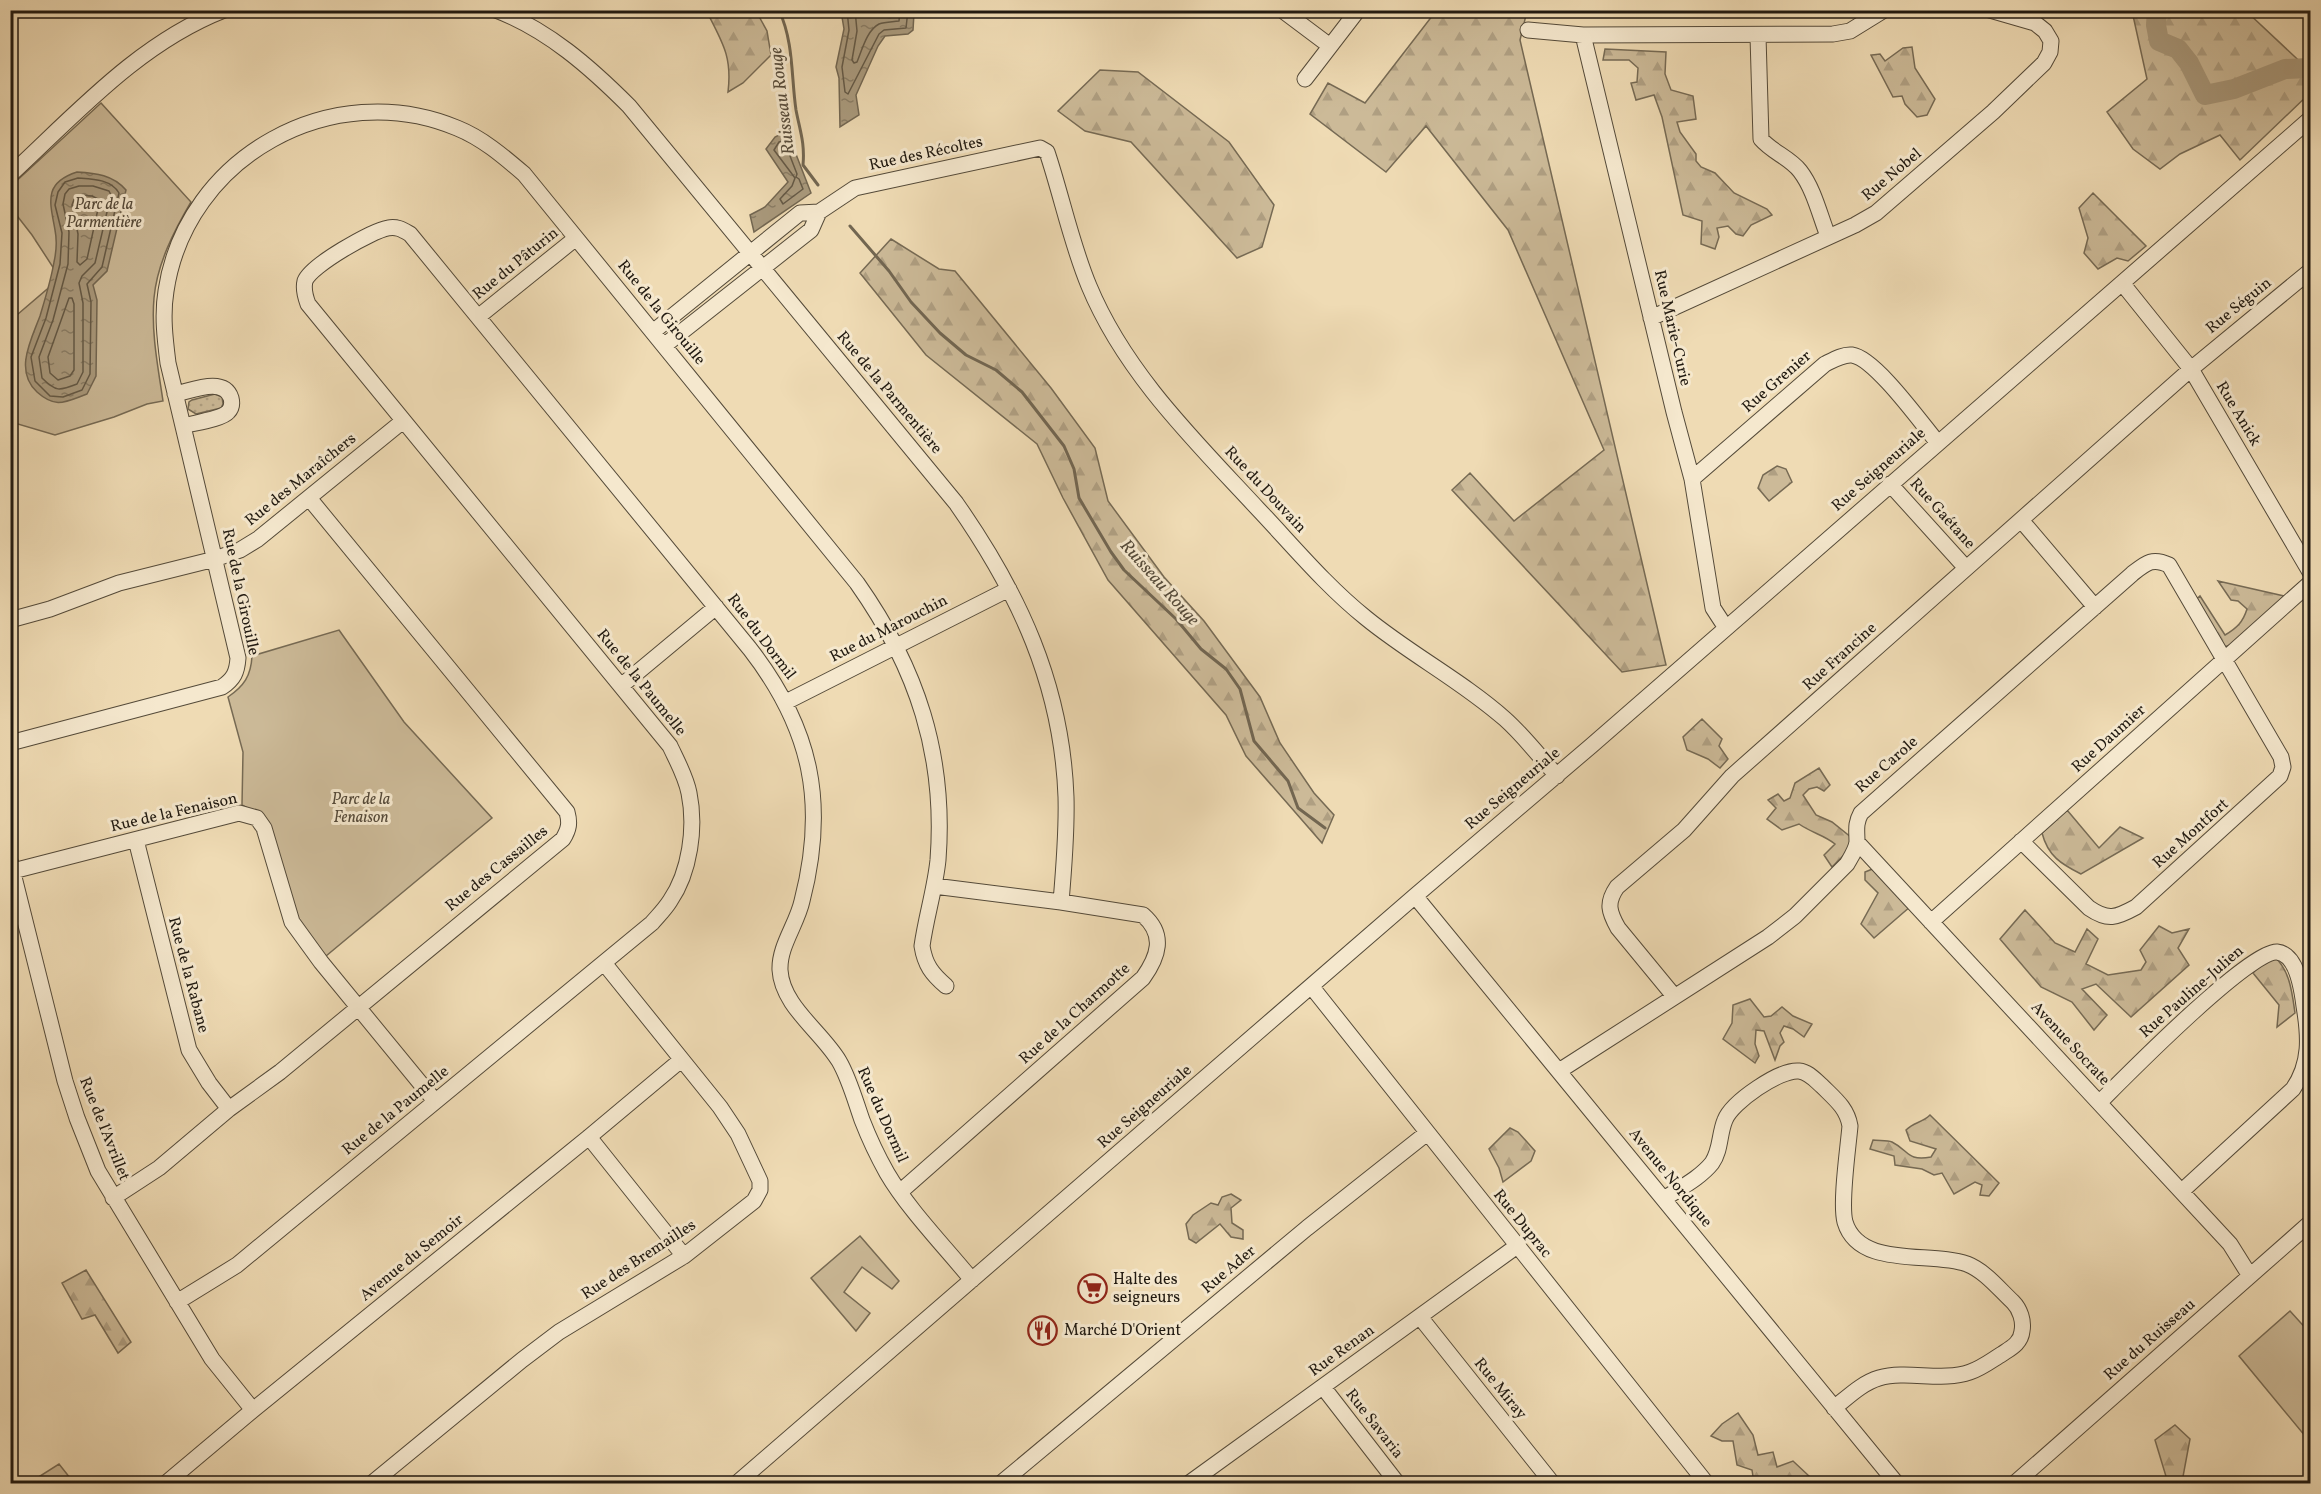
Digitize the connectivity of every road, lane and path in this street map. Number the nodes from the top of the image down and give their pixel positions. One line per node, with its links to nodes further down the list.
1 (224, 10): 14 (street)
2 (496, 10): 18 (street, Rue de la Parmentière)
3 (1282, 10): 10 (street)
4 (1358, 10): 10 (street)
5 (1884, 10): 9 (street)
6 (1990, 10): 16 (street, Rue Nobel)
7 (1528, 30): 8 (street)
8 (1583, 34): 9 (street); 23 (street, Rue Marie-Curie)
9 (1758, 36): 16 (street)
10 (1330, 45): 11 (street)
11 (1305, 79)
12 (2310, 119): 21 (street, Rue Seigneuriale)
13 (1047, 153): 15 (street, Rue des Récoltes); 49 (street, Rue du Douvain)
14 (10, 175)
15 (819, 212): 18 (street, Rue des Récoltes); 19 (street, Rue des Récoltes)
16 (1828, 236): 23 (street, Rue Nobel)
17 (576, 238): 22 (street, Rue du Pâturin); 24 (street, Rue de la Girouille); 27 (street, Rue de la Girouille)
18 (750, 252): 19 (street, Rue de la Parmentière); 24 (street, Rue des Récoltes)
19 (762, 267): 25 (street, Rue des Récoltes); 39 (street, Rue de la Parmentière)
20 (2310, 271): 26 (street, Rue Séguin)
21 (2122, 283): 26 (street, Rue Anick); 30 (street, Rue Seigneuriale)
22 (478, 317): 28 (street, Rue de la Paumelle); 40 (street, Rue du Dormil)
23 (1651, 318): 31 (street, Rue Marie-Curie)
24 (654, 331): 25 (street, Rue de la Girouille)
25 (665, 345): 44 (street, Rue de la Girouille)
26 (2191, 369): 34 (street, Rue Francine); 37 (street, Rue Anick)
27 (175, 394): 29 (street, Rue de la Girouille); 29 (street)
28 (403, 421): 33 (street, Rue des Maraîchers); 46 (street, Rue de la Paumelle)
29 (183, 426): 35 (street, Rue de la Girouille)
30 (1938, 443): 31 (street, Rue Grenier); 32 (street, Rue Seigneuriale)
31 (1692, 479): 43 (street, Rue Marie-Curie)
32 (1890, 484): 36 (street, Rue Gaétane); 43 (street, Rue Seigneuriale)
33 (309, 498): 35 (street, Rue des Maraîchers); 62 (street, Rue des Cassailles)
34 (2021, 520): 36 (street, Rue Francine); 41 (street)
35 (215, 559): 42 (street, Rue des Maraîchers); 48 (street, Rue de la Girouille)
36 (1966, 568): 61 (street, Rue Francine)
37 (2310, 572)
38 (2310, 583): 45 (street, Rue Daumier)
39 (1009, 589): 44 (street, Rue du Marouchin); 56 (street, Rue de la Parmentière)
40 (716, 607): 46 (street); 47 (street, Rue du Dormil)
41 (2095, 607): 45 (street, Rue Carole); 52 (street, Rue Carole)
42 (10, 620)
43 (1726, 628): 49 (street, Rue Seigneuriale)
44 (896, 646): 47 (street, Rue du Marouchin); 54 (street, Rue de la Girouille)
45 (2224, 660): 51 (street, Rue Daumier); 51 (street, Rue Montfort)
46 (621, 686): 58 (street, Rue de la Paumelle)
47 (786, 702): 71 (street, Rue du Dormil)
48 (10, 743)
49 (1557, 776): 55 (street, Rue Seigneuriale)
50 (136, 840): 53 (street, Rue de la Fenaison); 62 (street, Rue de la Fenaison); 67 (street, Rue de la Rabane)
51 (2021, 841): 57 (street, Rue Daumier)
52 (1857, 842): 57 (street, Avenue Socrate); 61 (street, Rue Carole)
53 (12, 866): 72 (street, Rue de l'Avrillet)
54 (934, 886): 56 (street, Rue de la Charmotte); 60 (street, Rue de la Girouille)
55 (1415, 896): 59 (street, Rue Seigneuriale); 64 (street, Avenue Nordique)
56 (1061, 902): 71 (street, Rue de la Charmotte)
57 (1931, 922): 66 (street, Avenue Socrate)
58 (604, 963): 63 (street, Rue des Bremailles); 65 (street, Rue de la Paumelle)
59 (1311, 986): 68 (street, Rue Duprac); 78 (street, Rue Seigneuriale)
60 (946, 987)
61 (1674, 996): 64 (street, Rue Carole)
62 (358, 1007): 65 (street, Rue de la Fenaison); 67 (street, Rue des Cassailles)
63 (681, 1060): 69 (street, Avenue du Semoir); 76 (street, Rue des Bremailles)
64 (1559, 1071): 73 (street, Avenue Nordique)
65 (435, 1101): 79 (street, Rue de la Paumelle)
66 (2100, 1102): 70 (street, Avenue Socrate); 70 (street, Rue Pauline-Julien)
67 (229, 1109): 72 (street, Rue des Cassailles)
68 (1427, 1133): 75 (street, Rue Duprac); 87 (street, Rue Ader)
69 (589, 1137): 76 (street); 83 (street, Avenue du Semoir)
70 (2182, 1191): 77 (street, Avenue Socrate)
71 (900, 1192): 78 (street, Rue du Dormil)
72 (113, 1198): 79 (street, Rue de l'Avrillet)
73 (1664, 1199): 82 (street, Avenue Nordique); 82 (street)
74 (2310, 1223): 77 (street, Rue du Ruisseau)
75 (1517, 1246): 80 (street, Rue Renan); 91 (street, Rue Duprac)
76 (684, 1256): 85 (street, Rue des Bremailles)
77 (2250, 1276): 93 (street, Rue du Ruisseau)
78 (972, 1280): 86 (street, Rue Seigneuriale)
79 (177, 1302): 83 (street, Rue de l'Avrillet)
80 (1420, 1317): 81 (street, Rue Renan); 90 (street, Rue Miray)
81 (1323, 1387): 88 (street, Rue Renan); 89 (street, Rue Savaria)
82 (1834, 1408): 92 (street, Avenue Nordique)
83 (253, 1410): 84 (street, Avenue du Semoir)
84 (165, 1484)
85 (372, 1484)
86 (736, 1484)
87 (1000, 1484)
88 (1188, 1484)
89 (1398, 1484)
90 (1553, 1484)
91 (1707, 1484)
92 (1897, 1484)
93 (2014, 1484)

